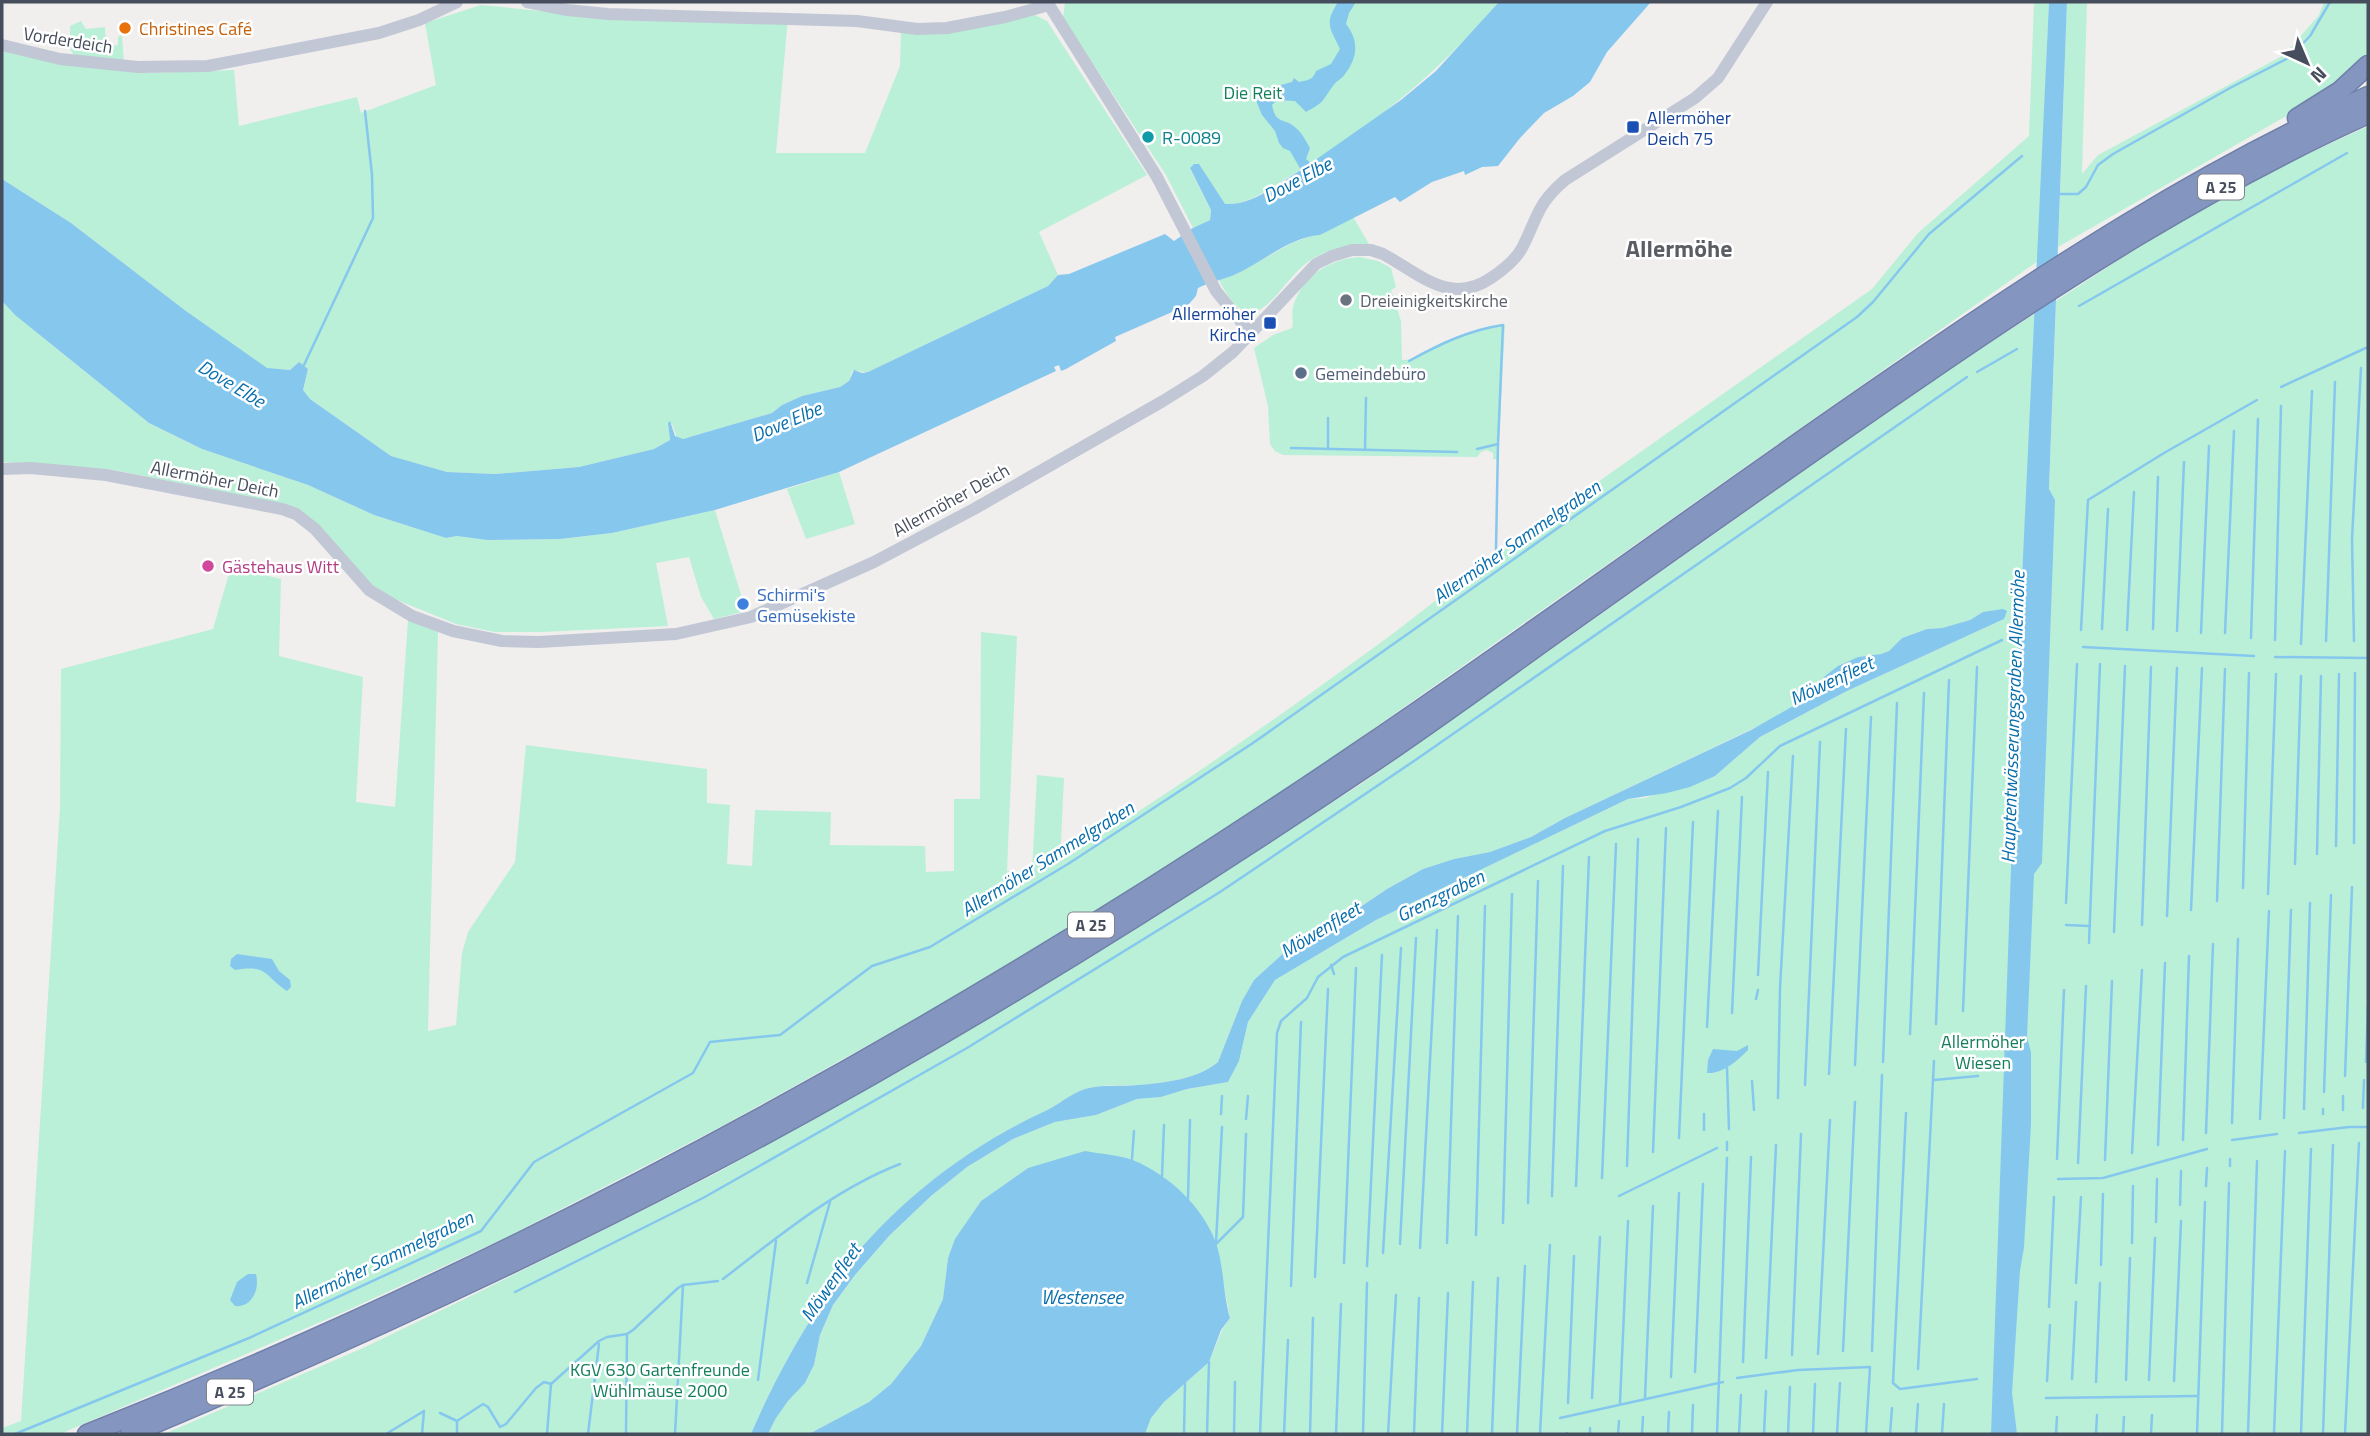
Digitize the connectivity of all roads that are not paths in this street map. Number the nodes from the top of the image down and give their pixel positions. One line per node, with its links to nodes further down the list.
1 (457, 2): 4 (street, Vorderdeich)
2 (527, 2): 9 (street)
3 (1767, 2): 9 (street, Allermöher Deich)
4 (2, 46)
5 (2368, 65): 8 (highway)
6 (2368, 96): 8 (highway, A 25)
7 (2368, 114): 12 (highway, A 25)
8 (2252, 151): 11 (highway, A 25)
9 (1251, 334): 10 (street, Allermöher Deich)
10 (2, 469)
11 (88, 1434)
12 (130, 1434)

